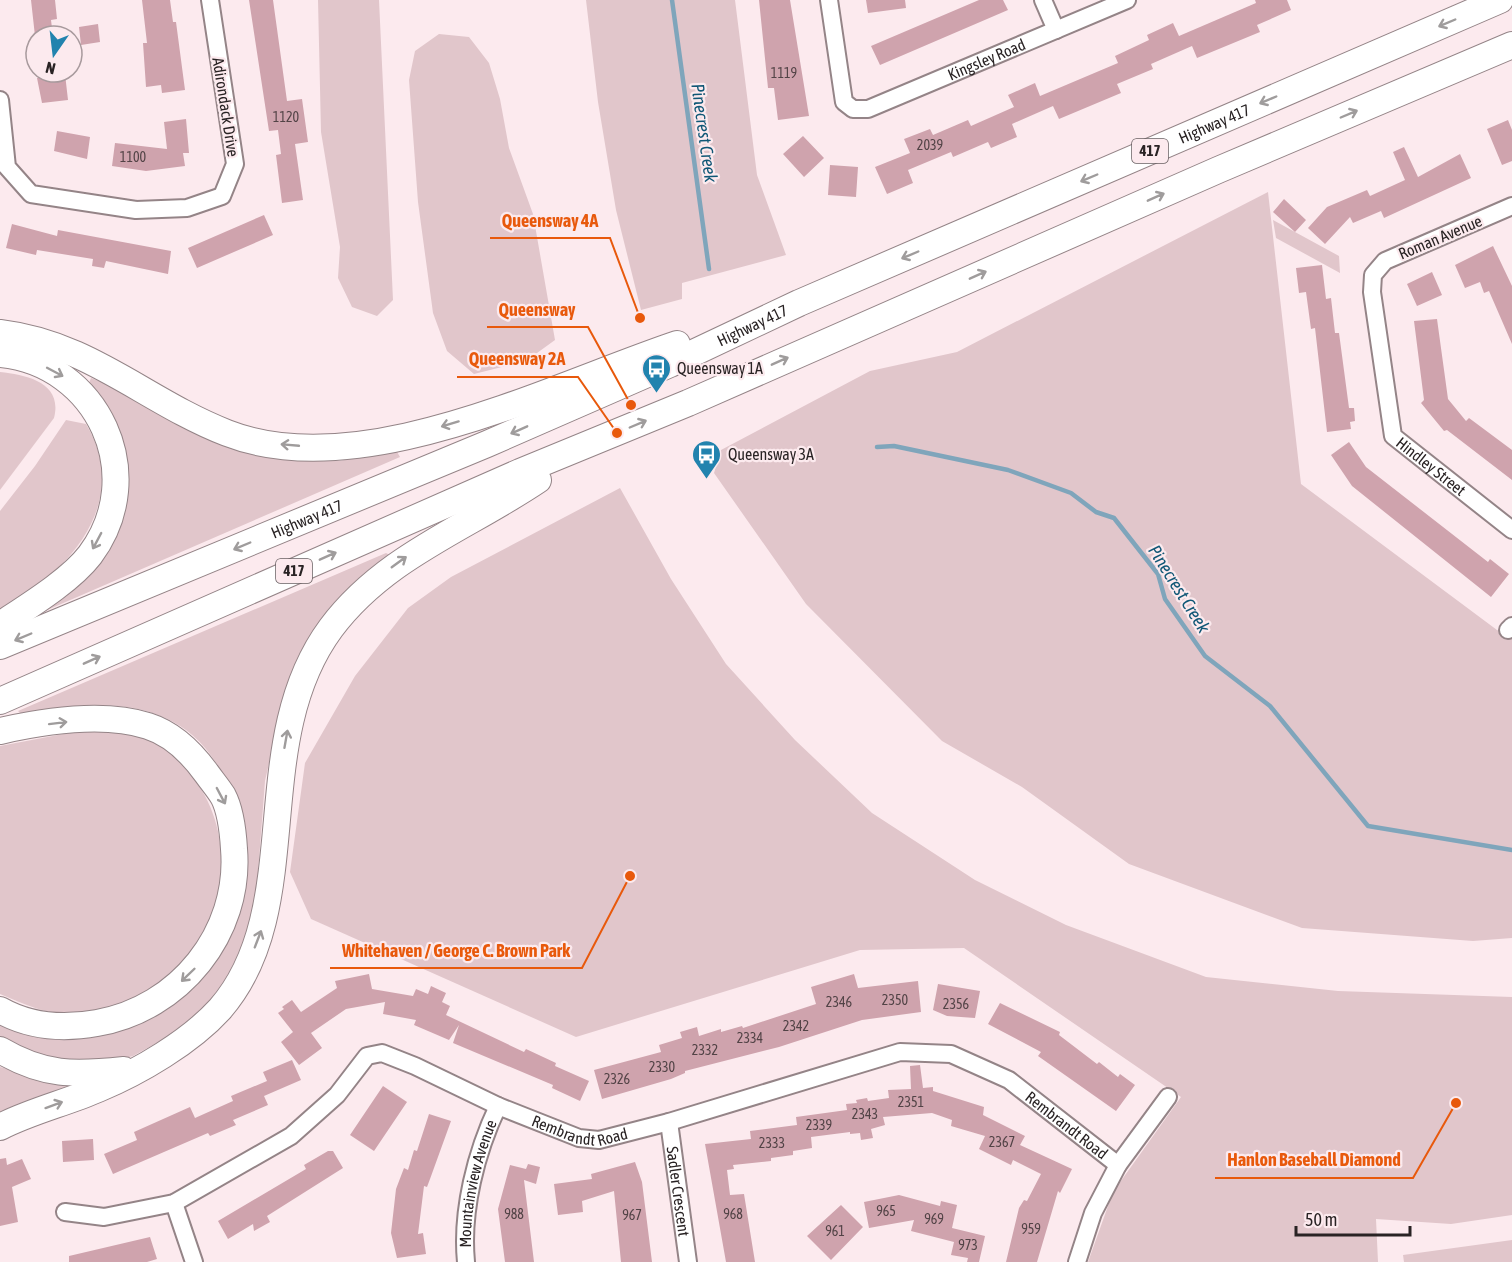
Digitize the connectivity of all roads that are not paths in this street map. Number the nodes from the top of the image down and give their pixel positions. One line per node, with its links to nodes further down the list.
1 (210, 0): 8 (street, Adirondack Drive)
2 (829, 0): 6 (street, Kingsley Road)
3 (1043, 0): 6 (street)
4 (1127, 0): 6 (street, Kingsley Road)
5 (1500, 0): 13 (highway, Highway 417 / 417, one-way to 13)
6 (1056, 30)
7 (1512, 45): 14 (highway, 417, one-way to 7)
8 (0, 100)
9 (1512, 206): 10 (street, Roman Avenue)
10 (1373, 275): 15 (street, Hindley Street)
11 (0, 333): 13 (highway, one-way to 11)
12 (0, 354): 16 (highway, one-way to 16)
13 (568, 395): 17 (highway, Highway 417, one-way to 17)
14 (589, 445): 18 (highway, 417, one-way to 14); 22 (highway, one-way to 14)
15 (1512, 530)
16 (0, 625)
17 (0, 646)
18 (0, 700)
19 (0, 731): 20 (highway, one-way to 20)
20 (0, 1010)
21 (0, 1050): 22 (highway)
22 (135, 1069): 26 (highway, one-way to 22)
23 (1168, 1097): 27 (street)
24 (498, 1106): 25 (street, Rembrandt Road); 28 (street, Rembrandt Road); 31 (street, Mountainview Avenue)
25 (669, 1122): 27 (street, Rembrandt Road); 32 (street, Sadler Crescent)
26 (0, 1127)
27 (1118, 1165): 33 (street)
28 (174, 1203): 29 (street, Rembrandt Road); 30 (street)
29 (65, 1212)
30 (194, 1262)
31 (466, 1262)
32 (688, 1262)
33 (1077, 1262)

